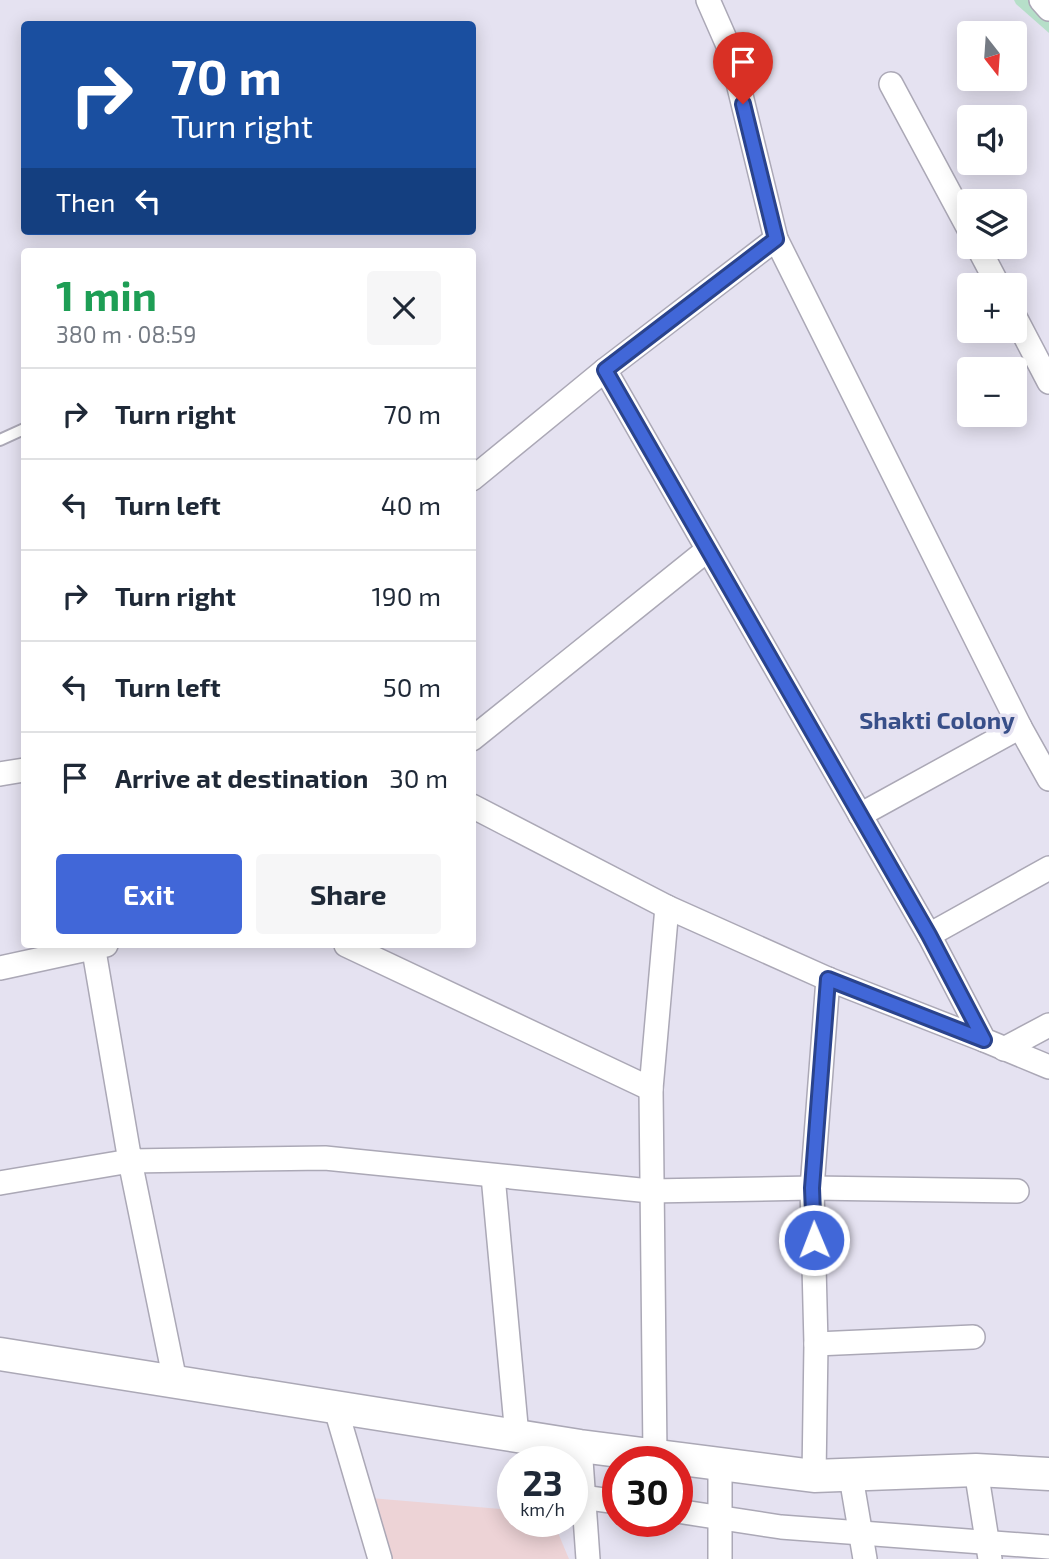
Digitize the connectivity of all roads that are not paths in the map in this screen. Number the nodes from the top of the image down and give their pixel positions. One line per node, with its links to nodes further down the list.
1 (708, 0): 6 (street)
2 (1041, 0): 3 (street)
3 (1049, 9)
4 (891, 84): 5 (street)
5 (957, 207)
6 (776, 239): 8 (street); 14 (street)
7 (1027, 340): 9 (street)
8 (605, 370): 12 (street); 13 (street)
9 (1049, 382)
10 (21, 430): 11 (lane)
11 (0, 440)
12 (476, 476)
13 (706, 551): 15 (street); 20 (street)
14 (1020, 727): 18 (street); 20 (street)
15 (476, 736)
16 (21, 770): 17 (street)
17 (0, 774)
18 (1049, 779)
19 (476, 809): 22 (street)
20 (860, 815): 23 (street)
21 (1049, 868): 23 (street)
22 (667, 907): 28 (street); 32 (street)
23 (929, 935): 30 (street)
24 (89, 948): 27 (street)
25 (98, 948): 33 (street)
26 (352, 948): 32 (street)
27 (0, 968)
28 (828, 979): 30 (street); 36 (street)
29 (1049, 1025): 30 (street)
30 (994, 1044): 31 (street)
31 (1049, 1067)
32 (651, 1089): 37 (street)
33 (130, 1161): 34 (street); 35 (street); 42 (street)
34 (493, 1176): 37 (street); 44 (street)
35 (0, 1183)
36 (812, 1188): 37 (street); 38 (street); 40 (street)
37 (650, 1191): 46 (street)
38 (1017, 1191)
39 (973, 1337): 40 (street)
40 (816, 1344): 51 (street)
41 (0, 1354): 42 (street)
42 (175, 1381): 43 (street)
43 (335, 1406): 44 (street); 59 (street)
44 (517, 1436): 45 (street)
45 (580, 1446)
46 (655, 1446)
47 (693, 1461): 48 (street)
48 (720, 1465): 51 (street); 54 (street)
49 (976, 1470): 50 (street); 52 (street); 58 (street)
50 (1049, 1474)
51 (814, 1476): 52 (street)
52 (851, 1477): 55 (street)
53 (693, 1514): 54 (street)
54 (719, 1518): 55 (street); 61 (street)
55 (860, 1535): 58 (street); 62 (street)
56 (585, 1537): 60 (street)
57 (1049, 1547): 58 (street)
58 (987, 1550)
59 (380, 1559)
60 (587, 1559)
61 (720, 1559)
62 (865, 1559)

